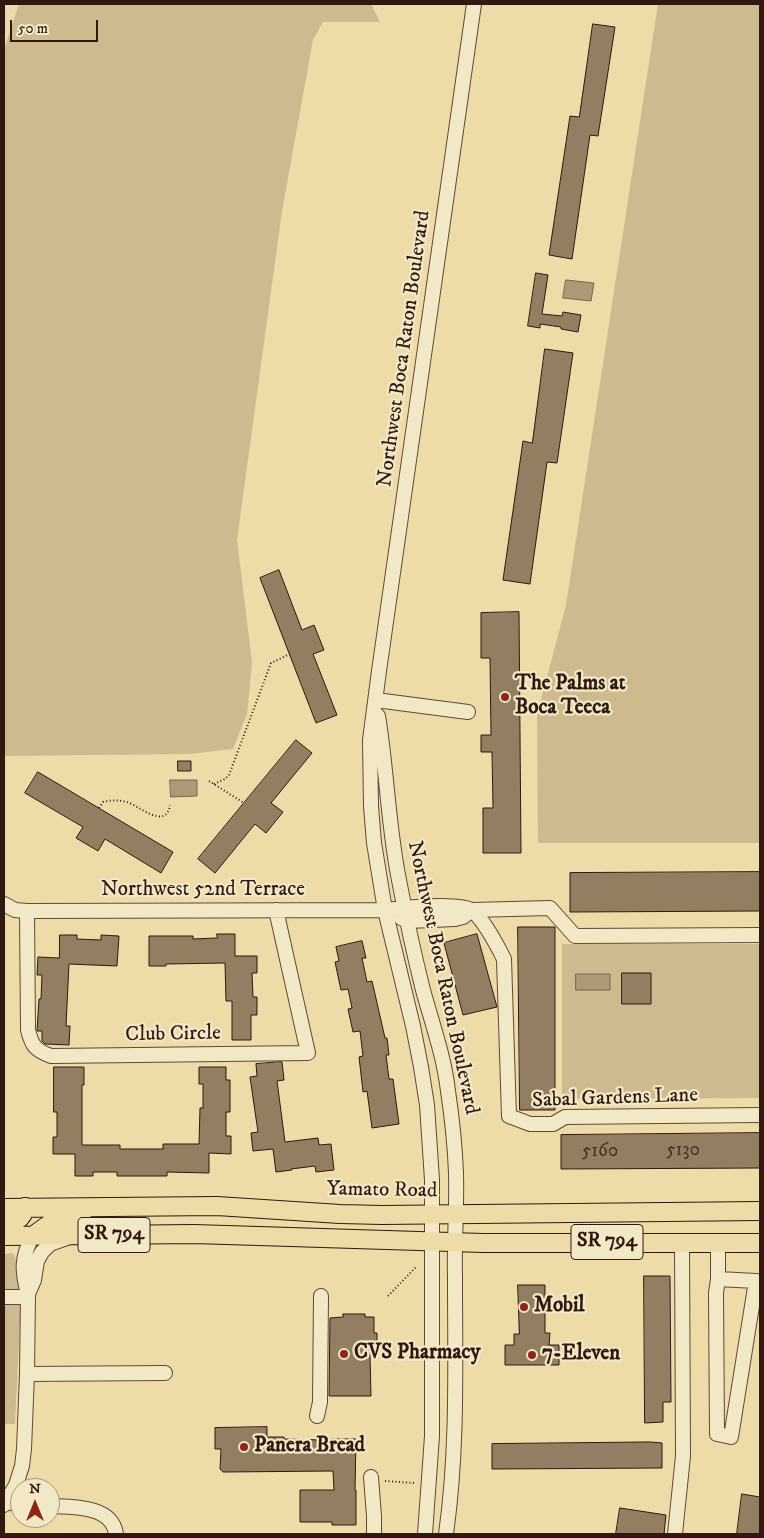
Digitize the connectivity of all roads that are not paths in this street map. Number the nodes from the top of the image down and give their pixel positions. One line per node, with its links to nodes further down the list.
1 (474, 4): 2 (street, Northwest Boca Raton Boulevard)
2 (376, 700): 3 (street); 6 (street, Northwest Boca Raton Boulevard); 9 (street, Northwest Boca Raton Boulevard)
3 (468, 712)
4 (4, 904): 8 (street, Northwest 52nd Terrace)
5 (276, 910): 6 (street, Northwest 52nd Terrace); 8 (street, Northwest 52nd Terrace); 8 (street, Club Circle)
6 (385, 910): 9 (street); 16 (street, Northwest Boca Raton Boulevard)
7 (472, 910): 9 (street); 10 (street); 11 (street, Sabal Gardens Lane)
8 (27, 912)
9 (406, 914): 17 (street, Northwest Boca Raton Boulevard)
10 (760, 935)
11 (760, 1115)
12 (217, 1206): 13 (main road, Yamato Road / SR 794); 16 (main road, Yamato Road / SR 794); 20 (main road)
13 (25, 1207): 14 (main road, Yamato Road / SR 794); 18 (main road)
14 (4, 1208)
15 (760, 1211): 17 (main road, Yamato Road / SR 794)
16 (432, 1214): 17 (main road, Yamato Road / SR 794); 22 (street, Northwest Boca Raton Boulevard)
17 (455, 1214): 23 (street, Northwest Boca Raton Boulevard)
18 (4, 1223)
19 (4, 1236): 20 (main road, SR 794)
20 (33, 1236): 21 (main road, SR 794); 28 (street)
21 (72, 1236): 22 (main road, SR 794); 28 (street)
22 (432, 1242): 23 (main road, SR 794); 39 (street, Northwest Boca Raton Boulevard)
23 (454, 1242): 24 (main road, SR 794); 40 (street, Northwest Boca Raton Boulevard)
24 (682, 1243): 25 (main road, SR 794); 41 (street)
25 (718, 1243): 26 (main road, SR 794); 27 (street)
26 (760, 1243)
27 (718, 1279): 27 (street)
28 (28, 1295): 30 (street); 32 (street)
29 (321, 1296): 33 (street)
30 (4, 1297)
31 (165, 1373): 32 (street)
32 (27, 1374): 35 (street)
33 (317, 1416)
34 (371, 1477): 37 (street)
35 (5, 1503)
36 (60, 1507): 38 (street)
37 (374, 1533)
38 (116, 1534)
39 (425, 1534)
40 (446, 1534)
41 (675, 1534)

